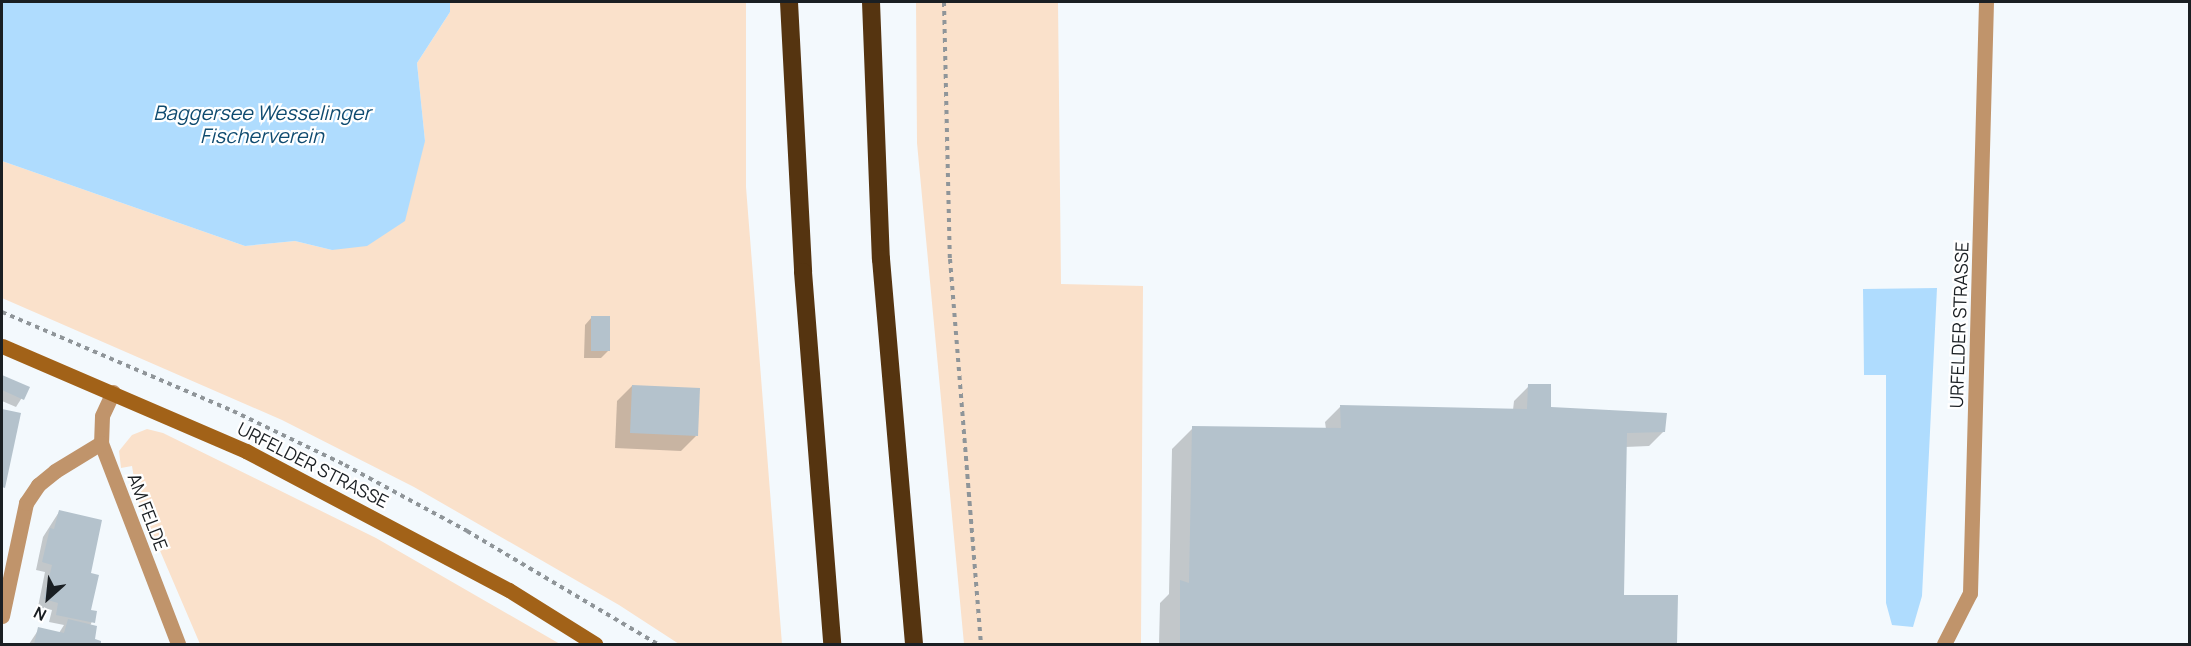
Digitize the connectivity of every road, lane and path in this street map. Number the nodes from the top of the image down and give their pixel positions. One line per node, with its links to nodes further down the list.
1 (789, 2): 11 (highway)
2 (871, 2): 12 (highway)
3 (944, 2): 13 (path)
4 (1986, 2): 14 (street, URFELDER STRASSE)
5 (2, 346): 6 (main road, URFELDER STRASSE)
6 (113, 393): 7 (street, AM FELDE); 10 (main road, URFELDER STRASSE)
7 (101, 444): 8 (street); 9 (street, AM FELDE)
8 (2, 616)
9 (178, 645)
10 (595, 645)
11 (832, 645)
12 (914, 645)
13 (981, 645)
14 (1944, 645)

